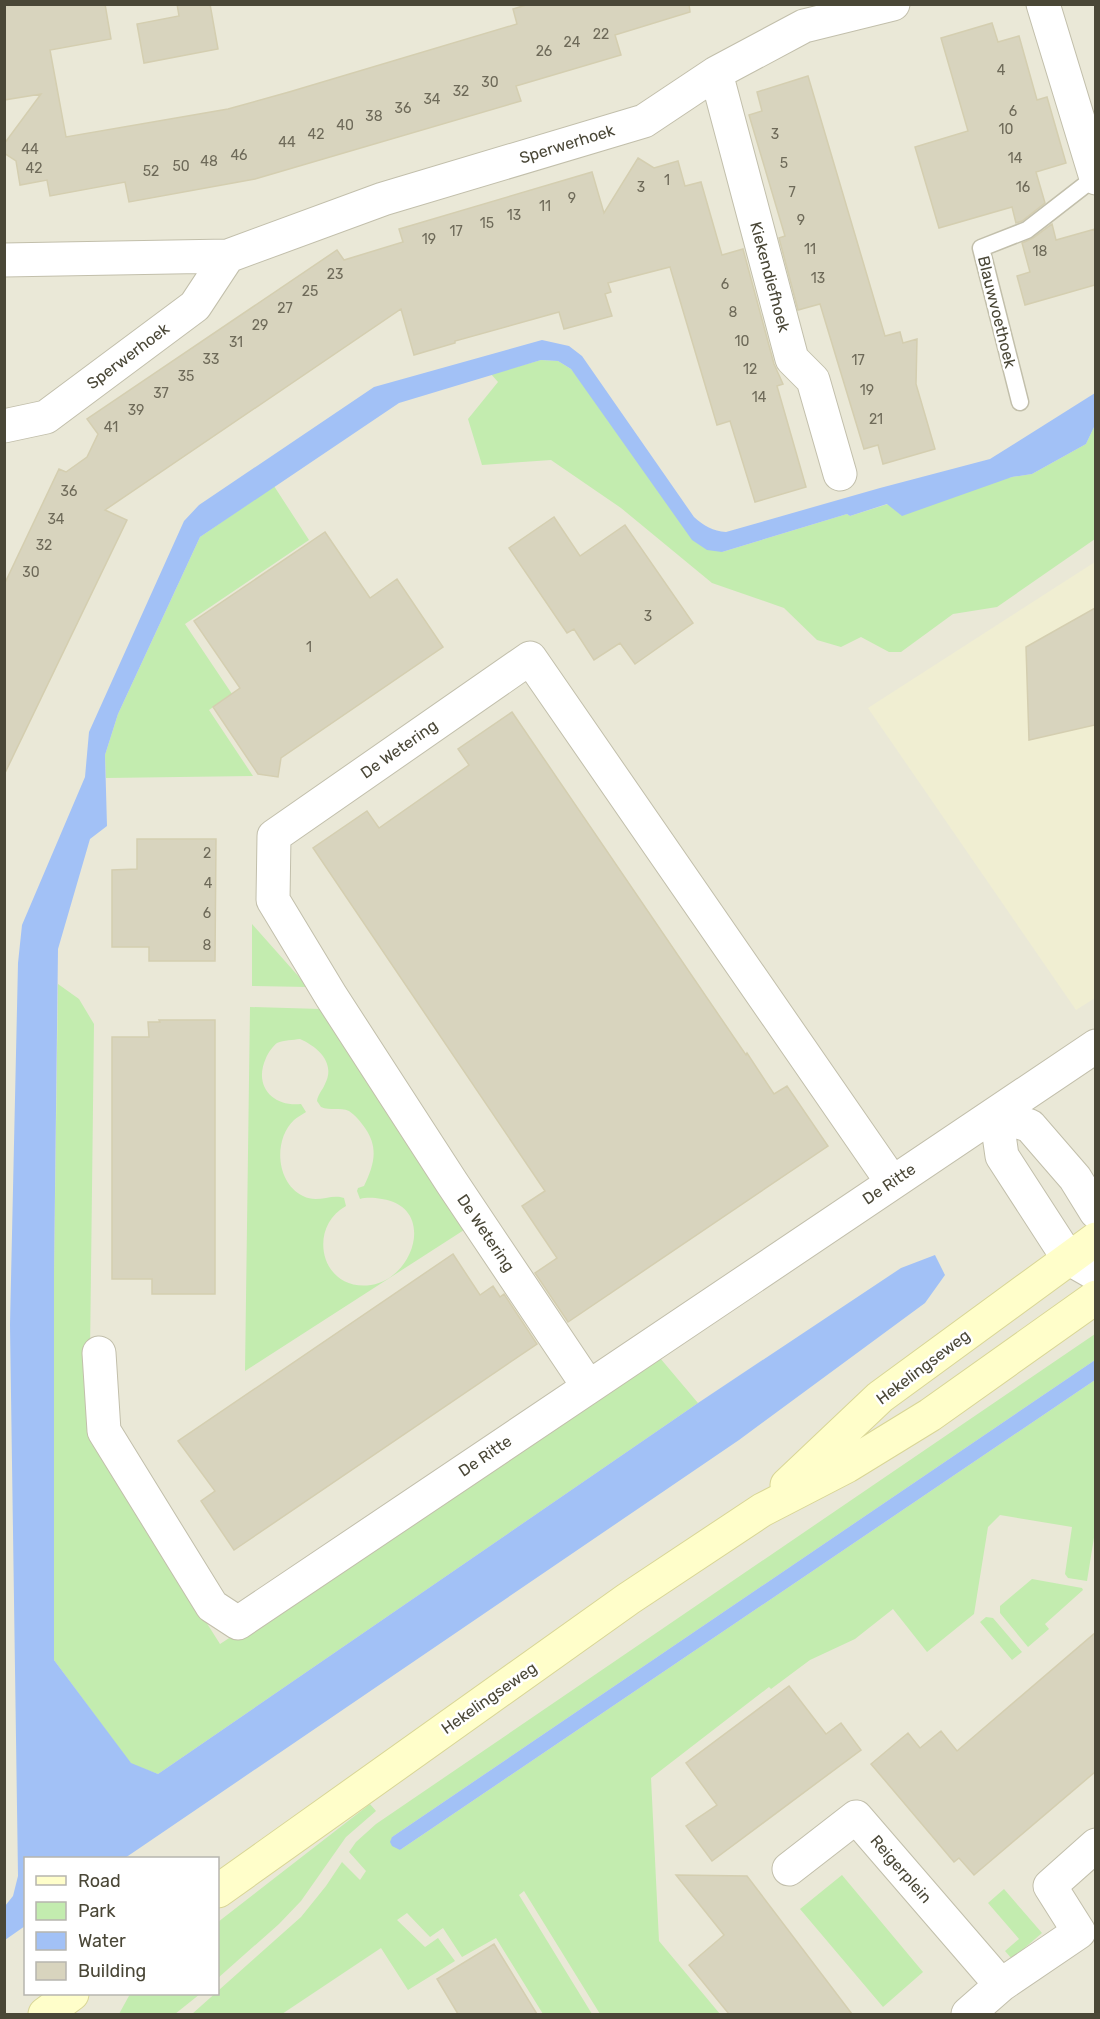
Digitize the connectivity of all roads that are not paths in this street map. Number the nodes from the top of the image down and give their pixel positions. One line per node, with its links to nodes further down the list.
1 (893, 4): 3 (street, Sperwerhoek)
2 (1043, 4): 4 (street, Blauwvoethoek)
3 (716, 73): 5 (street, Sperwerhoek); 9 (street, Kiekendiefhoek)
4 (1095, 178): 7 (lane, Blauwvoethoek)
5 (228, 256): 6 (street, Sperwerhoek); 8 (street, Sperwerhoek)
6 (4, 260)
7 (1020, 402)
8 (4, 426)
9 (840, 474)
10 (1095, 1046): 11 (street, De Ritte)
11 (996, 1114): 12 (street, De Ritte); 13 (street); 15 (street)
12 (892, 1182): 18 (street, De Ritte); 18 (street, De Wetering)
13 (1095, 1212)
14 (1095, 1239): 15 (street, Hekelingseweg)
15 (1082, 1266): 19 (street, Hekelingseweg)
16 (1095, 1298): 19 (street, Hekelingseweg)
17 (99, 1353): 18 (street, De Ritte)
18 (588, 1386)
19 (762, 1510): 22 (street, Hekelingseweg)
20 (1095, 1845): 23 (street)
21 (789, 1869): 24 (street, Reigerplein)
22 (219, 1889)
23 (1087, 1941): 24 (street)
24 (1001, 1986): 25 (street)
25 (968, 2014)

